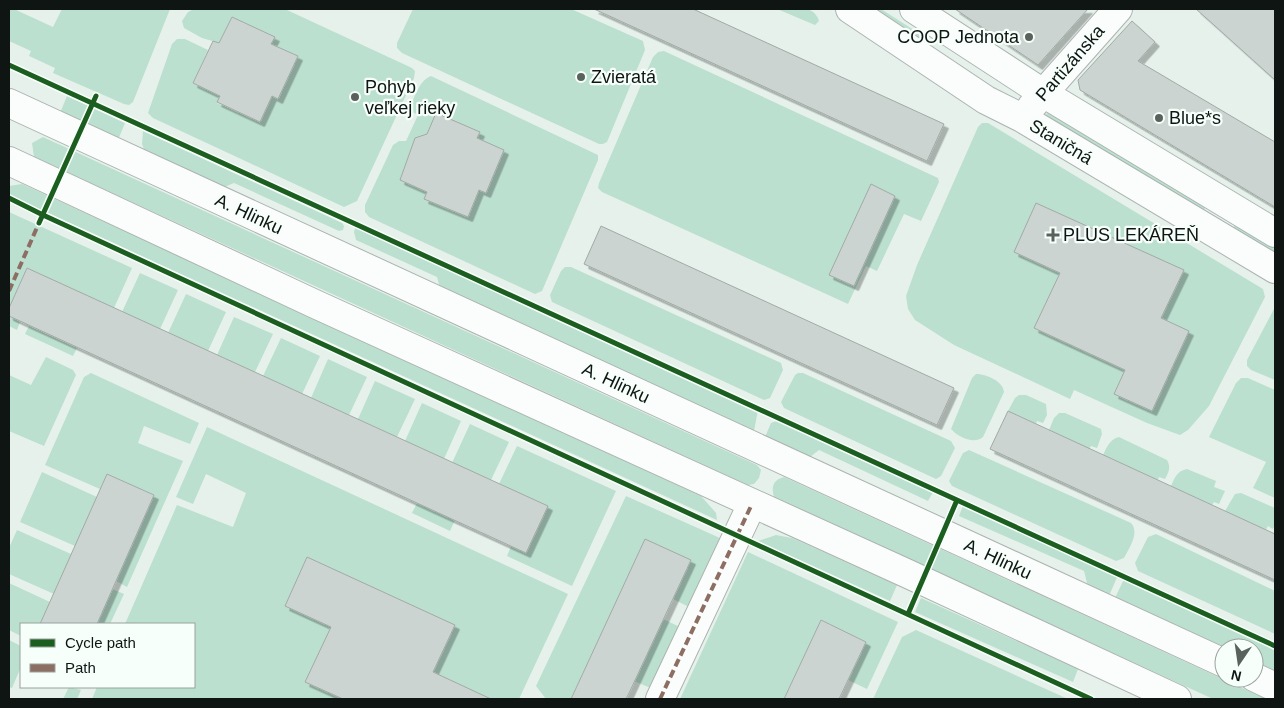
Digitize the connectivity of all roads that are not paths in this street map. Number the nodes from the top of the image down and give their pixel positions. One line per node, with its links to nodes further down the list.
1 (850, 9): 6 (street, Staničná)
2 (914, 9): 4 (street, Staničná)
3 (1118, 9): 4 (street, Partizánska)
4 (1043, 93): 6 (street, Partizánska); 8 (street, Staničná)
5 (9, 103): 11 (street, A. Hlinku)
6 (1022, 118): 9 (street, Staničná)
7 (9, 161): 10 (street)
8 (1275, 232)
9 (1275, 269)
10 (752, 504): 12 (street); 13 (street)
11 (1214, 658)
12 (660, 699)
13 (1177, 699)

